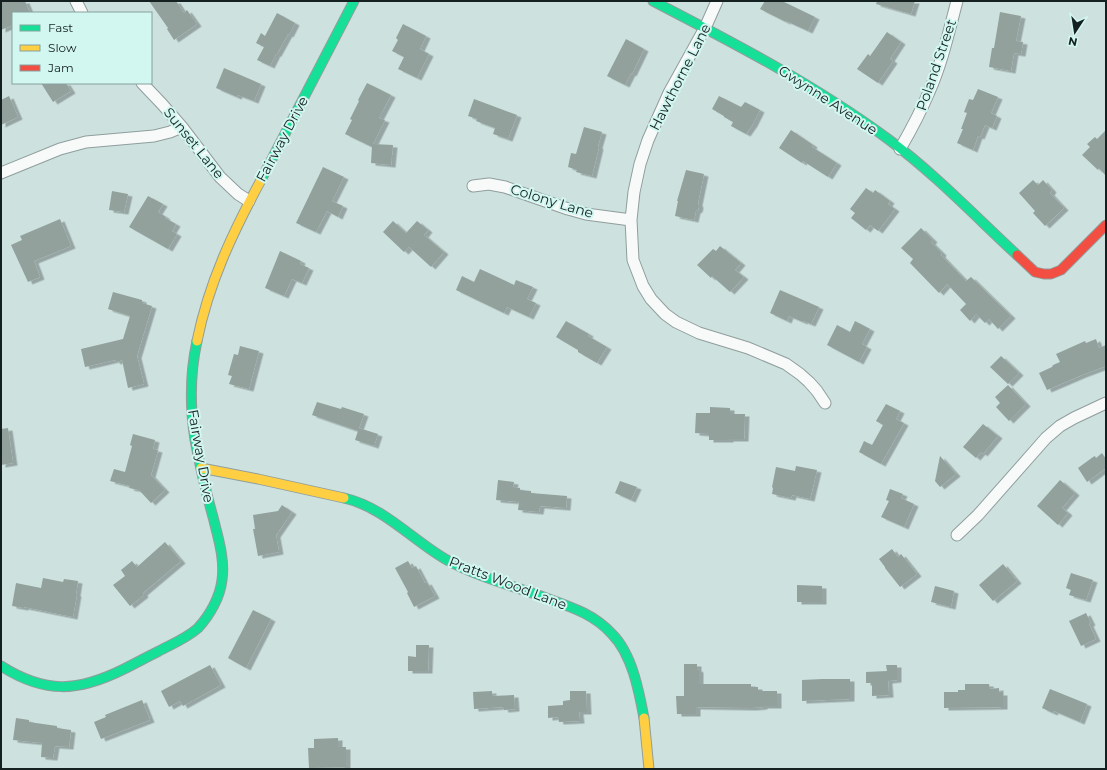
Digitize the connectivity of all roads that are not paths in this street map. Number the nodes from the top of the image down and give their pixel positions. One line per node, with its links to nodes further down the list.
1 (76, 1): 6 (street)
2 (354, 1): 13 (street, Fairway Drive)
3 (653, 1): 7 (street, Gwynne Avenue)
4 (717, 1): 7 (street, Hawthorne Lane)
5 (957, 1): 10 (street, Poland Street)
6 (82, 12)
7 (705, 28): 10 (street, Gwynne Avenue); 14 (street, Hawthorne Lane)
8 (143, 84): 9 (street, Sunset Lane)
9 (182, 127): 11 (street); 13 (street, Sunset Lane)
10 (900, 149): 15 (street, Gwynne Avenue)
11 (1, 173)
12 (474, 186): 14 (street, Colony Lane)
13 (249, 201): 18 (street, Fairway Drive)
14 (631, 220): 16 (street, Hawthorne Lane)
15 (1106, 225)
16 (825, 403)
17 (1106, 403): 19 (street)
18 (201, 468): 20 (street, Fairway Drive); 21 (street, Pratts Wood Lane)
19 (958, 536)
20 (1, 666)
21 (649, 769)

